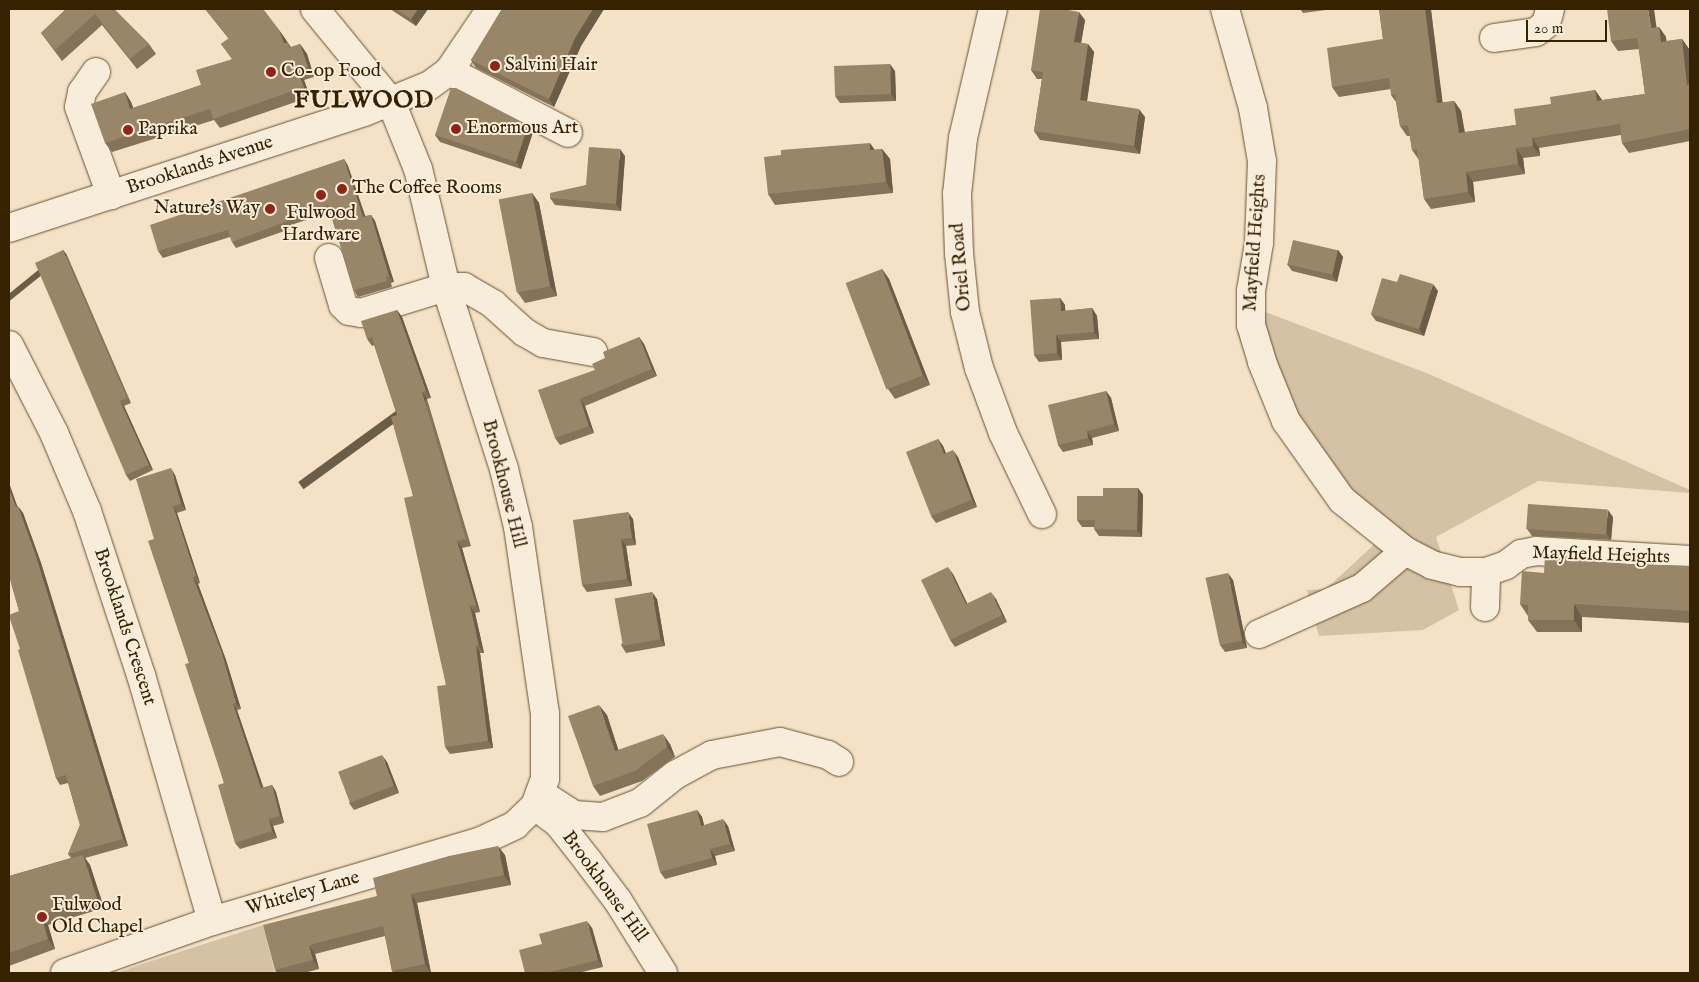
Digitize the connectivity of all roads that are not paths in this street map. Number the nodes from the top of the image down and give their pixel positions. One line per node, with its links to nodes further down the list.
1 (315, 9): 9 (street, Brookhouse Hill)
2 (491, 9): 7 (street)
3 (993, 9): 17 (street, Oriel Road)
4 (1225, 9): 18 (street, Mayfield Heights)
5 (1550, 9): 6 (street)
6 (1494, 38)
7 (449, 71): 9 (street); 10 (street)
8 (96, 72): 11 (street)
9 (391, 102): 11 (street, Brooklands Avenue); 14 (street, Brookhouse Hill)
10 (568, 133)
11 (111, 195): 12 (street, Brooklands Avenue)
12 (9, 228)
13 (328, 258): 14 (street)
14 (446, 287): 16 (street); 24 (street, Brookhouse Hill)
15 (9, 345): 25 (street, Brooklands Crescent)
16 (593, 352)
17 (1042, 514)
18 (1405, 551): 20 (street, Mayfield Heights); 22 (street)
19 (1690, 560): 20 (street, Mayfield Heights)
20 (1486, 572): 21 (street)
21 (1485, 607)
22 (1259, 634)
23 (839, 762): 24 (street)
24 (538, 799): 25 (street, Whiteley Lane); 27 (street, Brookhouse Hill)
25 (212, 920): 26 (street, Whiteley Lane)
26 (65, 973)
27 (663, 973)

